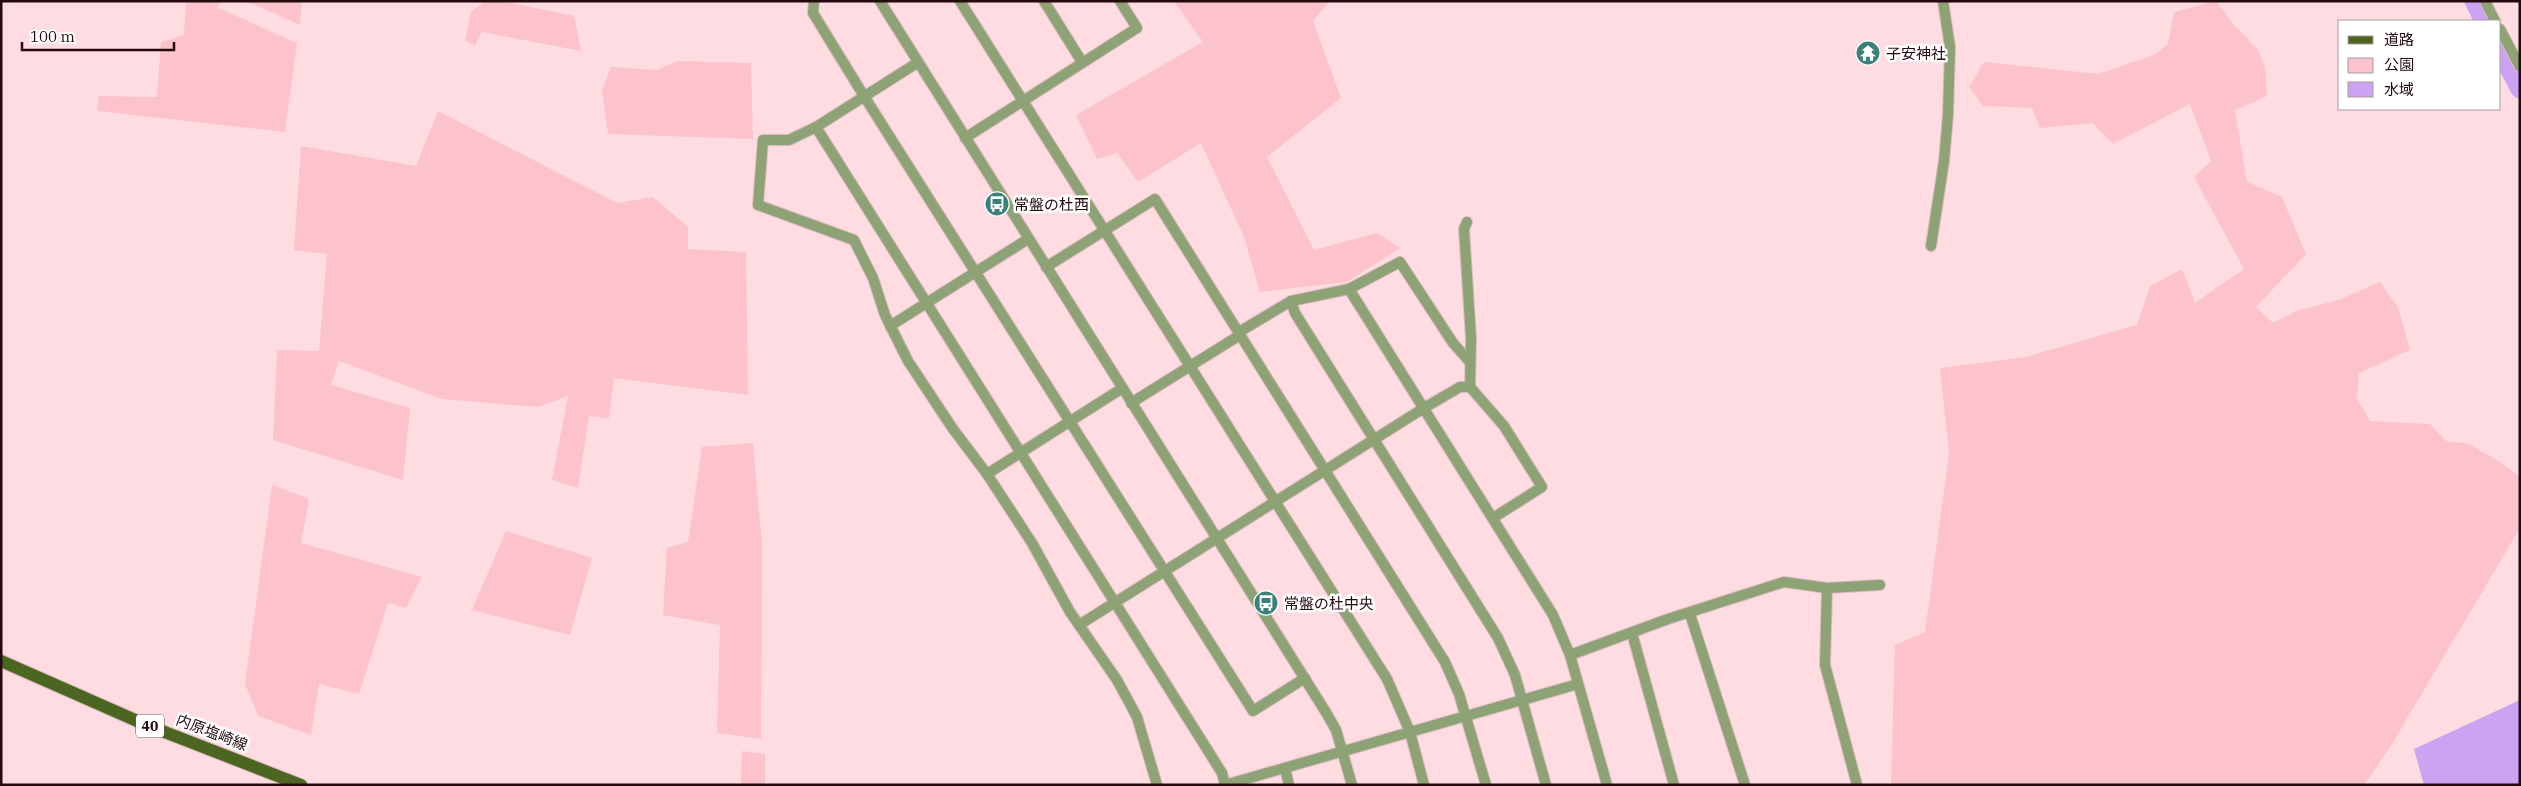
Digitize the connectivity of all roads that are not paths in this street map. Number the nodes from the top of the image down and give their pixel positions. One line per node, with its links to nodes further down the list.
1 (814, 1): 13 (street)
2 (880, 1): 11 (street)
3 (960, 1): 14 (street)
4 (1044, 1): 10 (street)
5 (1120, 1): 10 (street)
6 (1943, 1): 20 (street)
7 (2485, 1): 8 (street)
8 (2495, 20)
9 (2501, 31): 12 (street)
10 (1082, 62): 14 (street)
11 (917, 63): 13 (street); 16 (street)
12 (2520, 67)
13 (864, 96): 15 (street); 22 (street)
14 (1022, 101): 16 (street); 18 (street)
15 (816, 127): 25 (street); 26 (street)
16 (965, 138): 19 (street)
17 (1467, 222): 28 (street)
18 (1104, 230): 21 (street); 27 (street); 29 (street)
19 (1028, 239): 21 (street); 22 (street)
20 (1930, 246)
21 (1046, 268): 31 (street)
22 (975, 273): 25 (street); 34 (street)
23 (1349, 289): 24 (street); 28 (street); 33 (street)
24 (1291, 301): 27 (street); 35 (street)
25 (926, 302): 26 (street); 36 (street)
26 (890, 326): 38 (street)
27 (1239, 333): 29 (street); 37 (street)
28 (1469, 361): 30 (street)
29 (1189, 366): 32 (street); 39 (street)
30 (1470, 387): 33 (street); 40 (street)
31 (1121, 388): 32 (street); 34 (street)
32 (1131, 403): 41 (street)
33 (1424, 408): 35 (street); 40 (street)
34 (1069, 422): 36 (street); 42 (street)
35 (1375, 440): 37 (street); 53 (street)
36 (1020, 453): 38 (street); 45 (street)
37 (1325, 470): 39 (street); 54 (street)
38 (987, 474): 47 (street)
39 (1275, 502): 41 (street); 55 (street)
40 (1493, 518): 49 (street)
41 (1217, 539): 42 (street); 51 (street)
42 (1164, 572): 45 (street); 51 (street)
43 (1880, 585): 44 (street)
44 (1827, 588): 46 (street); 69 (street)
45 (1114, 604): 47 (street); 60 (street)
46 (1690, 614): 48 (street); 68 (street)
47 (1079, 625): 59 (street)
48 (1632, 632): 49 (street); 67 (street)
49 (1570, 656): 52 (street)
50 (1, 661): 58 (main road, 内原塩崎線 / 40)
51 (1304, 678): 56 (street)
52 (1578, 684): 53 (street); 66 (street)
53 (1523, 700): 54 (street); 65 (street)
54 (1466, 716): 55 (street); 64 (street)
55 (1410, 732): 56 (street); 63 (street)
56 (1343, 751): 57 (street); 62 (street)
57 (1285, 768): 60 (street); 61 (street)
58 (301, 785)
59 (1157, 785)
60 (1225, 785)
61 (1289, 785)
62 (1352, 785)
63 (1424, 785)
64 (1486, 785)
65 (1546, 785)
66 (1607, 785)
67 (1674, 785)
68 (1745, 785)
69 (1857, 785)

